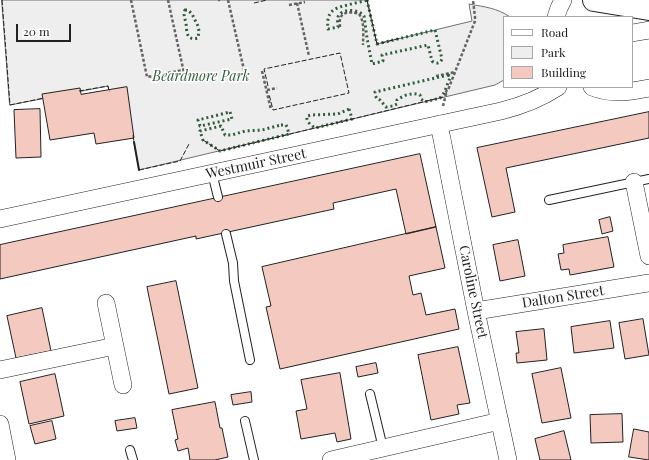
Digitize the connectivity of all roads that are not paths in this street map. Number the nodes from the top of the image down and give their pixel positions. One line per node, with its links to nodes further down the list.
1 (563, 0): 4 (street)
2 (594, 0): 3 (main road)
3 (649, 9)
4 (556, 16)
5 (649, 30): 6 (street)
6 (633, 33)
7 (531, 88): 11 (street)
8 (556, 88): 11 (street, Westmuir Street)
9 (595, 88): 10 (street)
10 (649, 88)
11 (513, 108): 12 (street, Westmuir Street)
12 (439, 124): 13 (street, Westmuir Street); 22 (street, Caroline Street)
13 (212, 173): 15 (lane); 17 (street, Westmuir Street)
14 (641, 180): 16 (lane); 19 (street)
15 (218, 197)
16 (549, 200)
17 (0, 218)
18 (226, 234): 24 (lane)
19 (649, 256)
20 (649, 284): 22 (street, Dalton Street)
21 (106, 304): 23 (street)
22 (476, 311): 29 (street, Caroline Street)
23 (115, 346): 25 (street); 26 (street)
24 (250, 360)
25 (0, 370)
26 (123, 385)
27 (370, 394): 31 (lane)
28 (245, 421): 35 (lane)
29 (500, 421): 31 (street); 37 (street, Caroline Street)
30 (0, 429): 33 (street)
31 (383, 448): 36 (street)
32 (130, 450): 34 (lane)
33 (7, 460)
34 (133, 460)
35 (254, 460)
36 (331, 460)
37 (508, 460)

